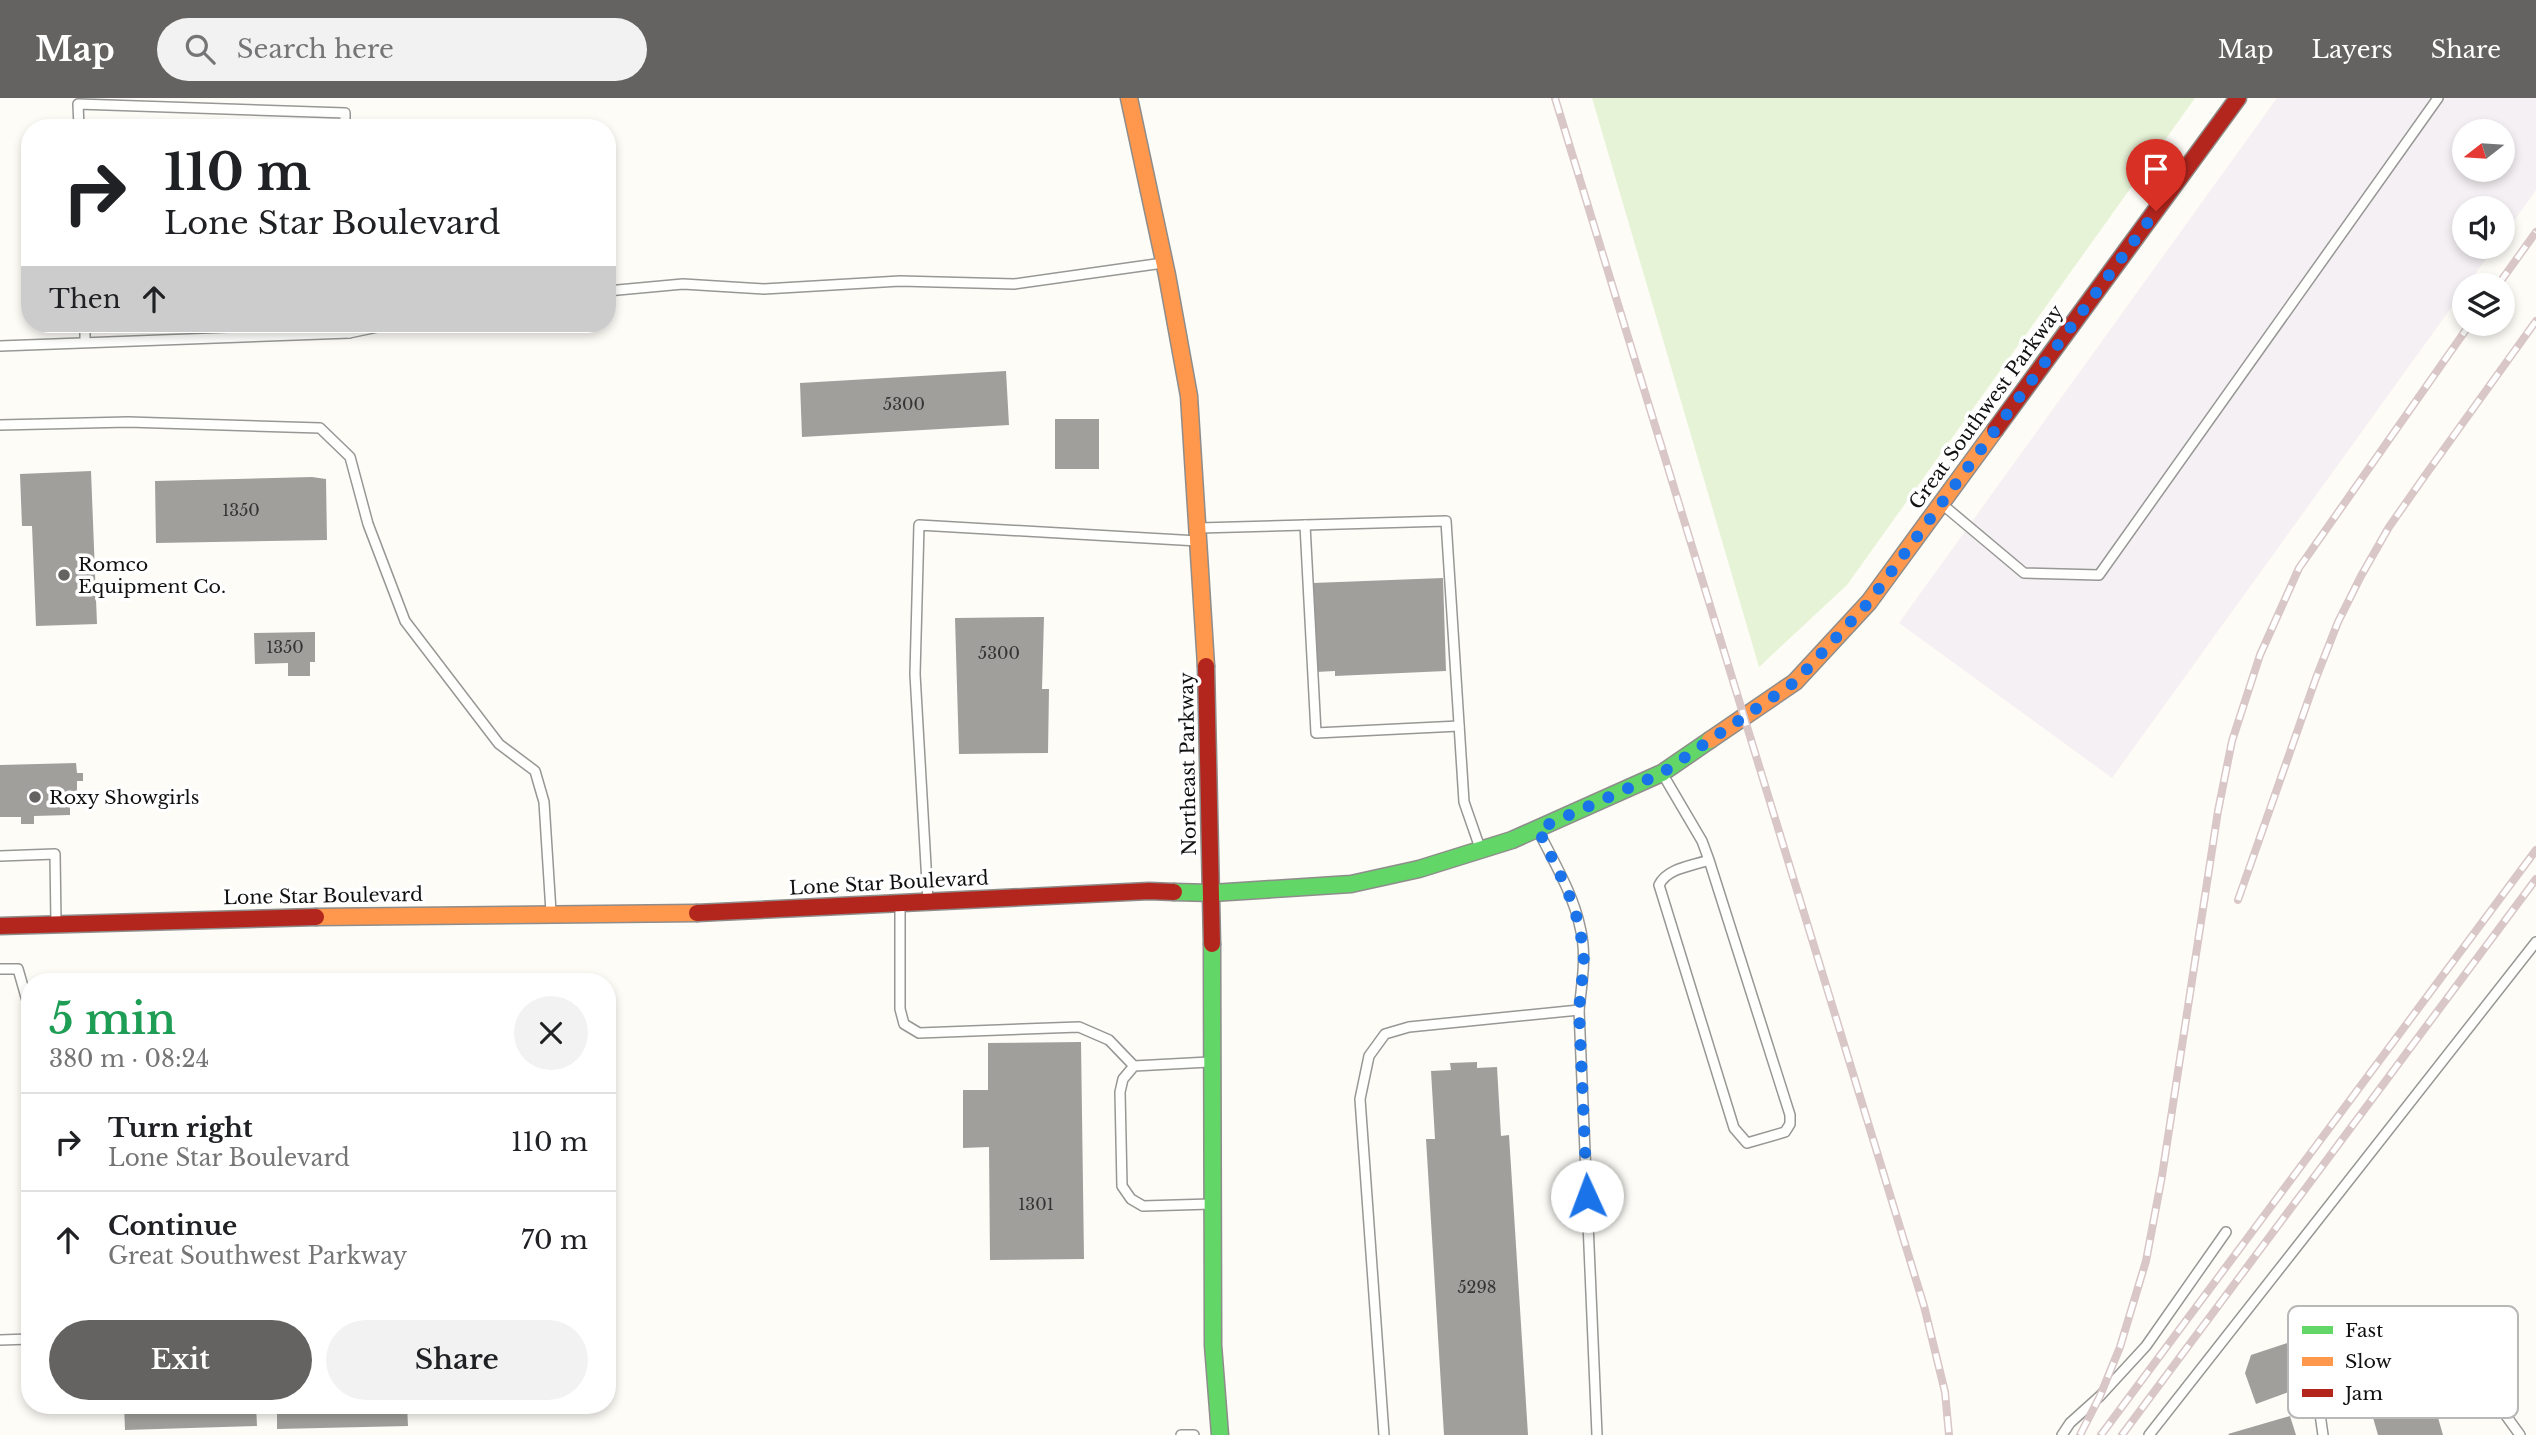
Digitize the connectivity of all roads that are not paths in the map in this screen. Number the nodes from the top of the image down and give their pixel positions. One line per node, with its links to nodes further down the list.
1 (1129, 98): 6 (street, Northeast Parkway)
2 (2238, 98): 13 (street, Great Southwest Parkway)
3 (2438, 98): 13 (lane)
4 (79, 119): 5 (lane)
5 (345, 119)
6 (1165, 262): 7 (lane); 15 (street, Northeast Parkway)
7 (616, 291)
8 (85, 333): 10 (lane)
9 (255, 333): 10 (lane)
10 (85, 342): 11 (lane)
11 (0, 346)
12 (0, 425): 26 (lane)
13 (1941, 504): 16 (street, Great Southwest Parkway)
14 (1305, 525): 15 (lane); 17 (lane); 17 (lane)
15 (1198, 534): 23 (street, Northeast Parkway); 24 (lane)
16 (1743, 717): 18 (street, Lone Star Boulevard)
17 (1459, 726): 20 (lane)
18 (1662, 773): 19 (street, Lone Star Boulevard); 22 (lane)
19 (1538, 829): 20 (street, Lone Star Boulevard); 32 (lane)
20 (1480, 850): 23 (street, Lone Star Boulevard)
21 (0, 856): 27 (lane)
22 (1709, 860): 22 (lane)
23 (1212, 892): 24 (street, Lone Star Boulevard); 33 (street, Northeast Parkway)
24 (928, 902): 25 (street, Lone Star Boulevard)
25 (900, 904): 26 (street, Lone Star Boulevard); 34 (lane)
26 (551, 914): 27 (street, Lone Star Boulevard)
27 (56, 924): 28 (street, Lone Star Boulevard)
28 (0, 926)
29 (2536, 942): 46 (lane)
30 (0, 970): 31 (lane)
31 (21, 980)
32 (1579, 1010): 43 (lane); 44 (lane)
33 (1212, 1062): 34 (lane); 35 (street, Northeast Parkway)
34 (1134, 1066): 35 (lane)
35 (1213, 1204): 42 (street, Northeast Parkway)
36 (2226, 1232): 45 (lane)
37 (21, 1339): 38 (lane)
38 (0, 1340)
39 (2508, 1418): 47 (lane)
40 (1181, 1435): 41 (lane)
41 (1194, 1435)
42 (1220, 1435)
43 (1384, 1435)
44 (1597, 1435)
45 (2062, 1435)
46 (2149, 1435)
47 (2520, 1435)

